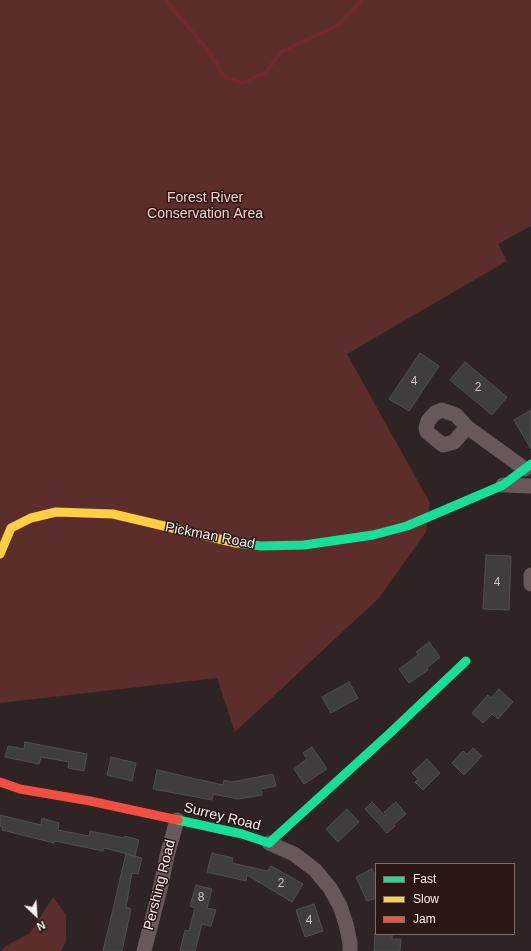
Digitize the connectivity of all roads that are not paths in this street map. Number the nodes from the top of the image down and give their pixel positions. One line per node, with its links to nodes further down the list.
1 (468, 427): 2 (street)
2 (528, 466): 3 (street, Pickman Road)
3 (503, 485): 4 (street, Pickman Road); 5 (street, Pickman Road)
4 (531, 486)
5 (0, 554)
6 (531, 575): 7 (street)
7 (531, 584)
8 (466, 661): 11 (street, Surrey Road)
9 (0, 782): 10 (street, Surrey Road)
10 (177, 820): 11 (street, Surrey Road); 12 (street, Pershing Road)
11 (269, 843): 13 (street)
12 (144, 951)
13 (350, 951)

